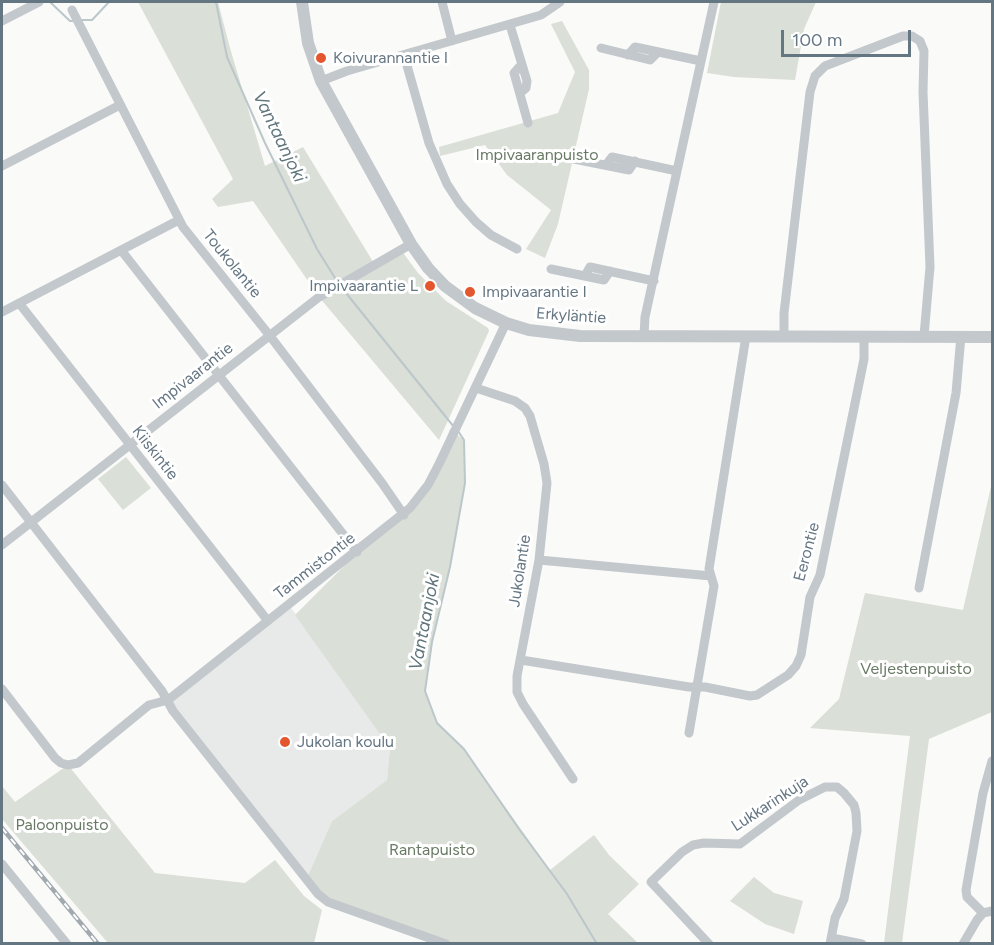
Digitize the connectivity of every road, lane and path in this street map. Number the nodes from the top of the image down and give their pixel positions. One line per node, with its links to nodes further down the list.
1 (39, 2): 7 (street)
2 (302, 2): 13 (street, Erkyläntie)
3 (442, 2): 9 (street)
4 (560, 2): 8 (street)
5 (714, 2): 12 (street)
6 (72, 10): 14 (street, Toukolantie)
7 (2, 21)
8 (510, 25): 9 (street); 15 (street)
9 (452, 41): 11 (street)
10 (601, 48): 12 (street)
11 (404, 55): 13 (street); 21 (street)
12 (701, 61): 18 (street)
13 (321, 81): 20 (street, Erkyläntie)
14 (120, 105): 17 (street); 19 (street, Toukolantie)
15 (528, 123)
16 (574, 159): 18 (street)
17 (2, 166)
18 (677, 171): 24 (street)
19 (179, 220): 22 (street); 29 (street, Toukolantie)
20 (411, 244): 27 (street, Erkyläntie); 29 (street, Impivaarantie)
21 (518, 249)
22 (121, 250): 25 (street); 36 (street)
23 (551, 269): 24 (street)
24 (654, 281): 28 (street)
25 (19, 303): 26 (street); 38 (street, Kiiskintie)
26 (2, 312)
27 (506, 323): 28 (street, Erkyläntie); 37 (street, Tammistontie)
28 (644, 335): 30 (street, Erkyläntie)
29 (270, 336): 36 (street, Impivaarantie); 40 (street, Toukolantie)
30 (746, 336): 31 (street, Erkyläntie); 45 (street)
31 (784, 336): 32 (street, Erkyläntie); 33 (street)
32 (864, 336): 33 (street, Erkyläntie); 49 (street, Eerontie)
33 (924, 336): 34 (street, Erkyläntie)
34 (961, 336): 35 (street, Erkyläntie); 46 (street)
35 (993, 337)
36 (219, 375): 38 (street, Impivaarantie); 43 (street)
37 (476, 388): 40 (street, Tammistontie); 44 (street, Jukolantie)
38 (129, 444): 41 (street, Impivaarantie); 47 (street, Kiiskintie)
39 (2, 485): 41 (street)
40 (404, 515): 43 (street, Tammistontie)
41 (30, 522): 42 (street, Impivaarantie); 51 (street)
42 (2, 545)
43 (357, 552): 47 (street, Tammistontie)
44 (539, 560): 45 (street); 48 (street, Jukolantie)
45 (711, 576): 49 (street)
46 (919, 588)
47 (268, 621): 51 (street, Tammistontie)
48 (521, 660): 49 (street, Eerontie); 54 (street, Jukolantie)
49 (697, 688): 52 (street)
50 (2, 689): 51 (street, Tammistontie)
51 (168, 700): 59 (street)
52 (689, 734)
53 (993, 761): 56 (street)
54 (573, 779)
55 (2, 864): 58 (street)
56 (988, 912): 62 (street)
57 (831, 941): 60 (street, Lukkarinkuja); 61 (street)
58 (67, 944)
59 (446, 944)
60 (709, 944)
61 (862, 944)
62 (963, 944)

